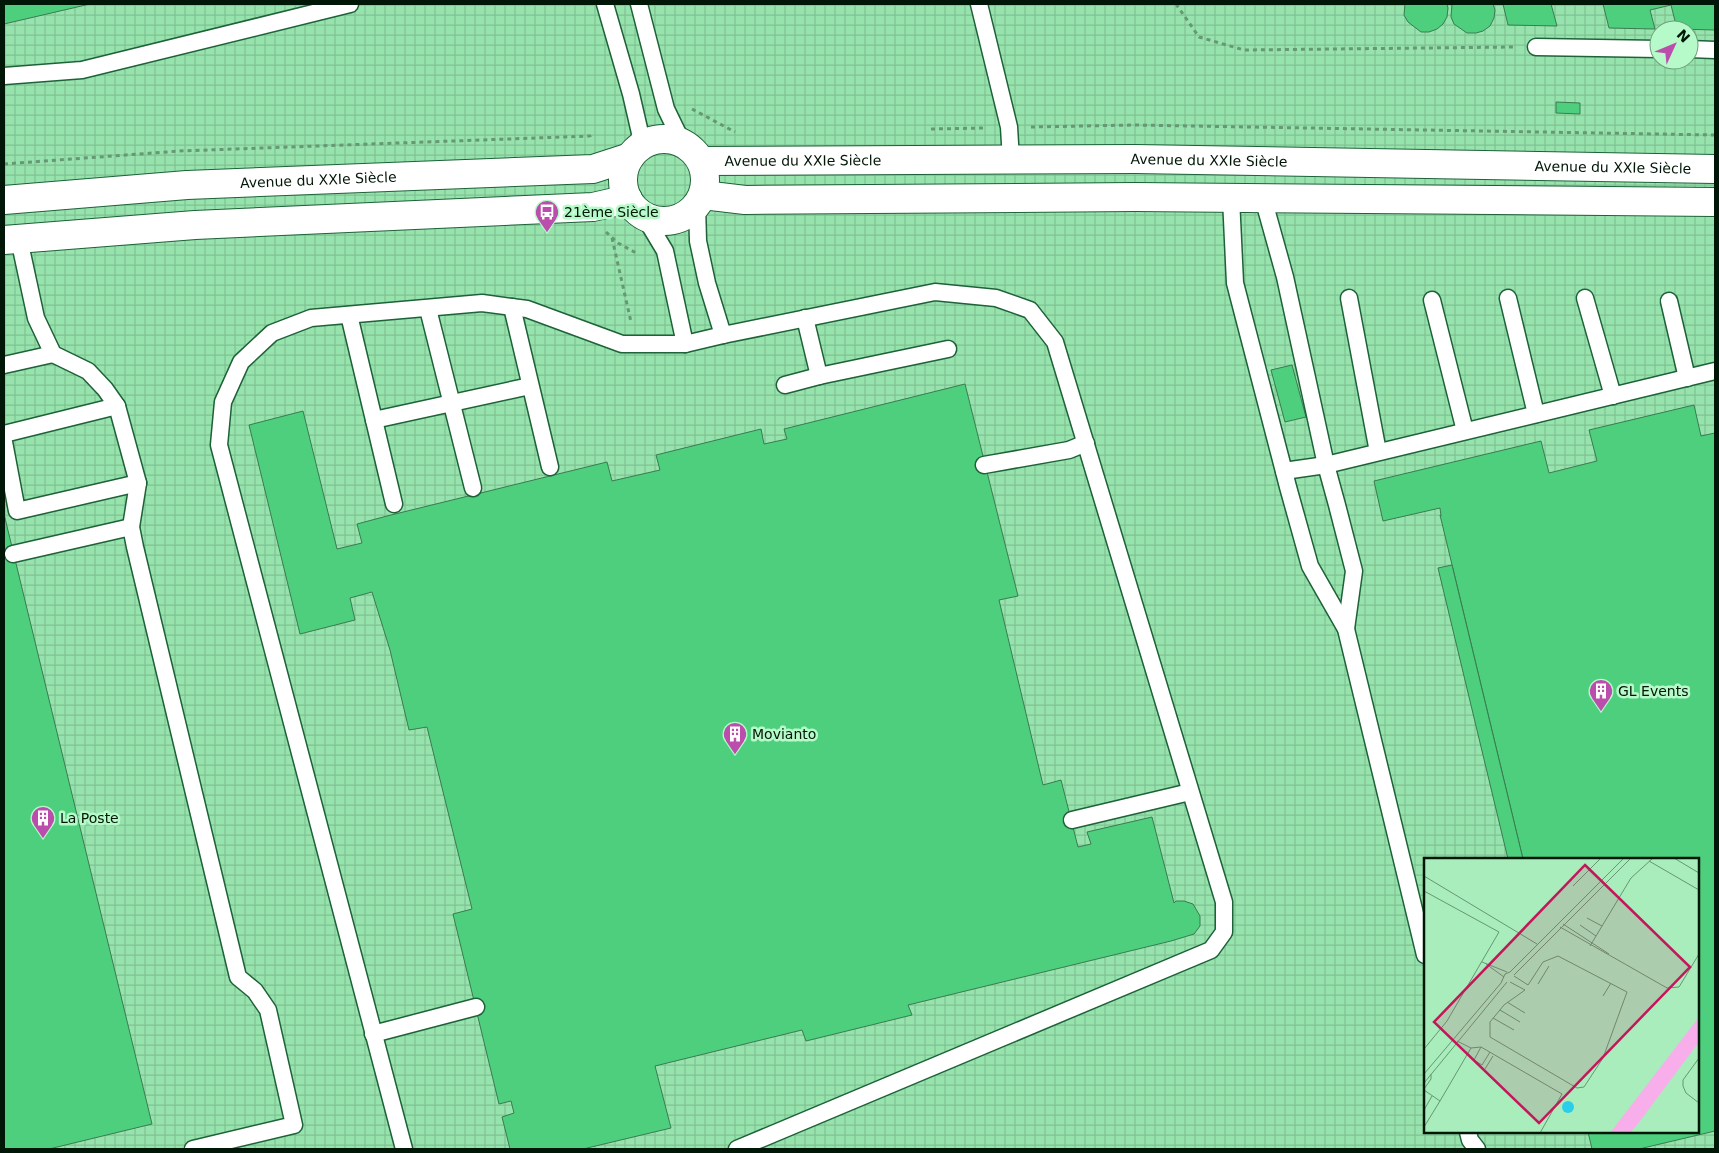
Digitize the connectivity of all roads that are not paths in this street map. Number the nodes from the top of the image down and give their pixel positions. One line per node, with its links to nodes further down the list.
1 (350, 4): 9 (lane)
2 (605, 4): 11 (lane)
3 (639, 4): 10 (lane)
4 (979, 4): 12 (lane)
5 (1536, 47): 6 (lane)
6 (1649, 49)
7 (1699, 50): 8 (lane)
8 (1715, 50)
9 (4, 76)
10 (682, 142): 11 (street); 13 (street)
11 (635, 152): 17 (street, Avenue du XXIe Siècle); 20 (street)
12 (1011, 160): 13 (street, Avenue du XXIe Siècle); 14 (street, Avenue du XXIe Siècle)
13 (701, 161): 18 (street)
14 (1715, 169)
15 (1231, 198): 16 (street); 18 (street); 54 (lane)
16 (1264, 198): 19 (street); 52 (lane)
17 (4, 200)
18 (700, 200): 20 (street); 31 (lane)
19 (1715, 202)
20 (636, 207): 21 (street); 32 (lane)
21 (11, 239): 34 (lane)
22 (1349, 298): 50 (lane)
23 (1508, 298): 44 (lane)
24 (1586, 298): 41 (lane)
25 (1432, 300): 46 (lane)
26 (1669, 300): 38 (lane)
27 (512, 307): 28 (lane); 32 (lane); 40 (lane)
28 (428, 308): 29 (lane); 42 (lane)
29 (349, 315): 45 (lane); 65 (lane)
30 (805, 318): 31 (lane); 37 (lane); 49 (lane)
31 (723, 334): 32 (lane)
32 (685, 344)
33 (948, 349): 37 (lane)
34 (53, 354): 35 (lane); 43 (lane)
35 (4, 365)
36 (1715, 371): 38 (lane)
37 (819, 376): 39 (lane)
38 (1687, 378): 41 (lane)
39 (785, 385)
40 (530, 386): 42 (lane); 53 (lane)
41 (1612, 396): 44 (lane)
42 (452, 404): 45 (lane); 56 (lane)
43 (117, 406): 47 (lane); 55 (lane)
44 (1536, 414): 46 (lane)
45 (374, 420): 57 (lane)
46 (1464, 432): 50 (lane)
47 (4, 434)
48 (4, 442): 55 (lane)
49 (1086, 443): 51 (lane); 61 (lane)
50 (1378, 452): 52 (lane)
51 (984, 465)
52 (1326, 465): 54 (lane); 60 (lane)
53 (550, 467)
54 (1284, 471): 60 (lane)
55 (138, 482): 58 (lane)
56 (473, 488)
57 (394, 504)
58 (131, 527): 59 (lane); 67 (lane)
59 (14, 554)
60 (1346, 630): 63 (lane)
61 (1190, 792): 62 (lane); 69 (lane)
62 (1072, 820)
63 (1424, 951)
64 (476, 1007): 65 (lane)
65 (373, 1034): 68 (lane)
66 (1468, 1133): 70 (lane)
67 (193, 1149)
68 (404, 1149)
69 (737, 1149)
70 (1477, 1149)

